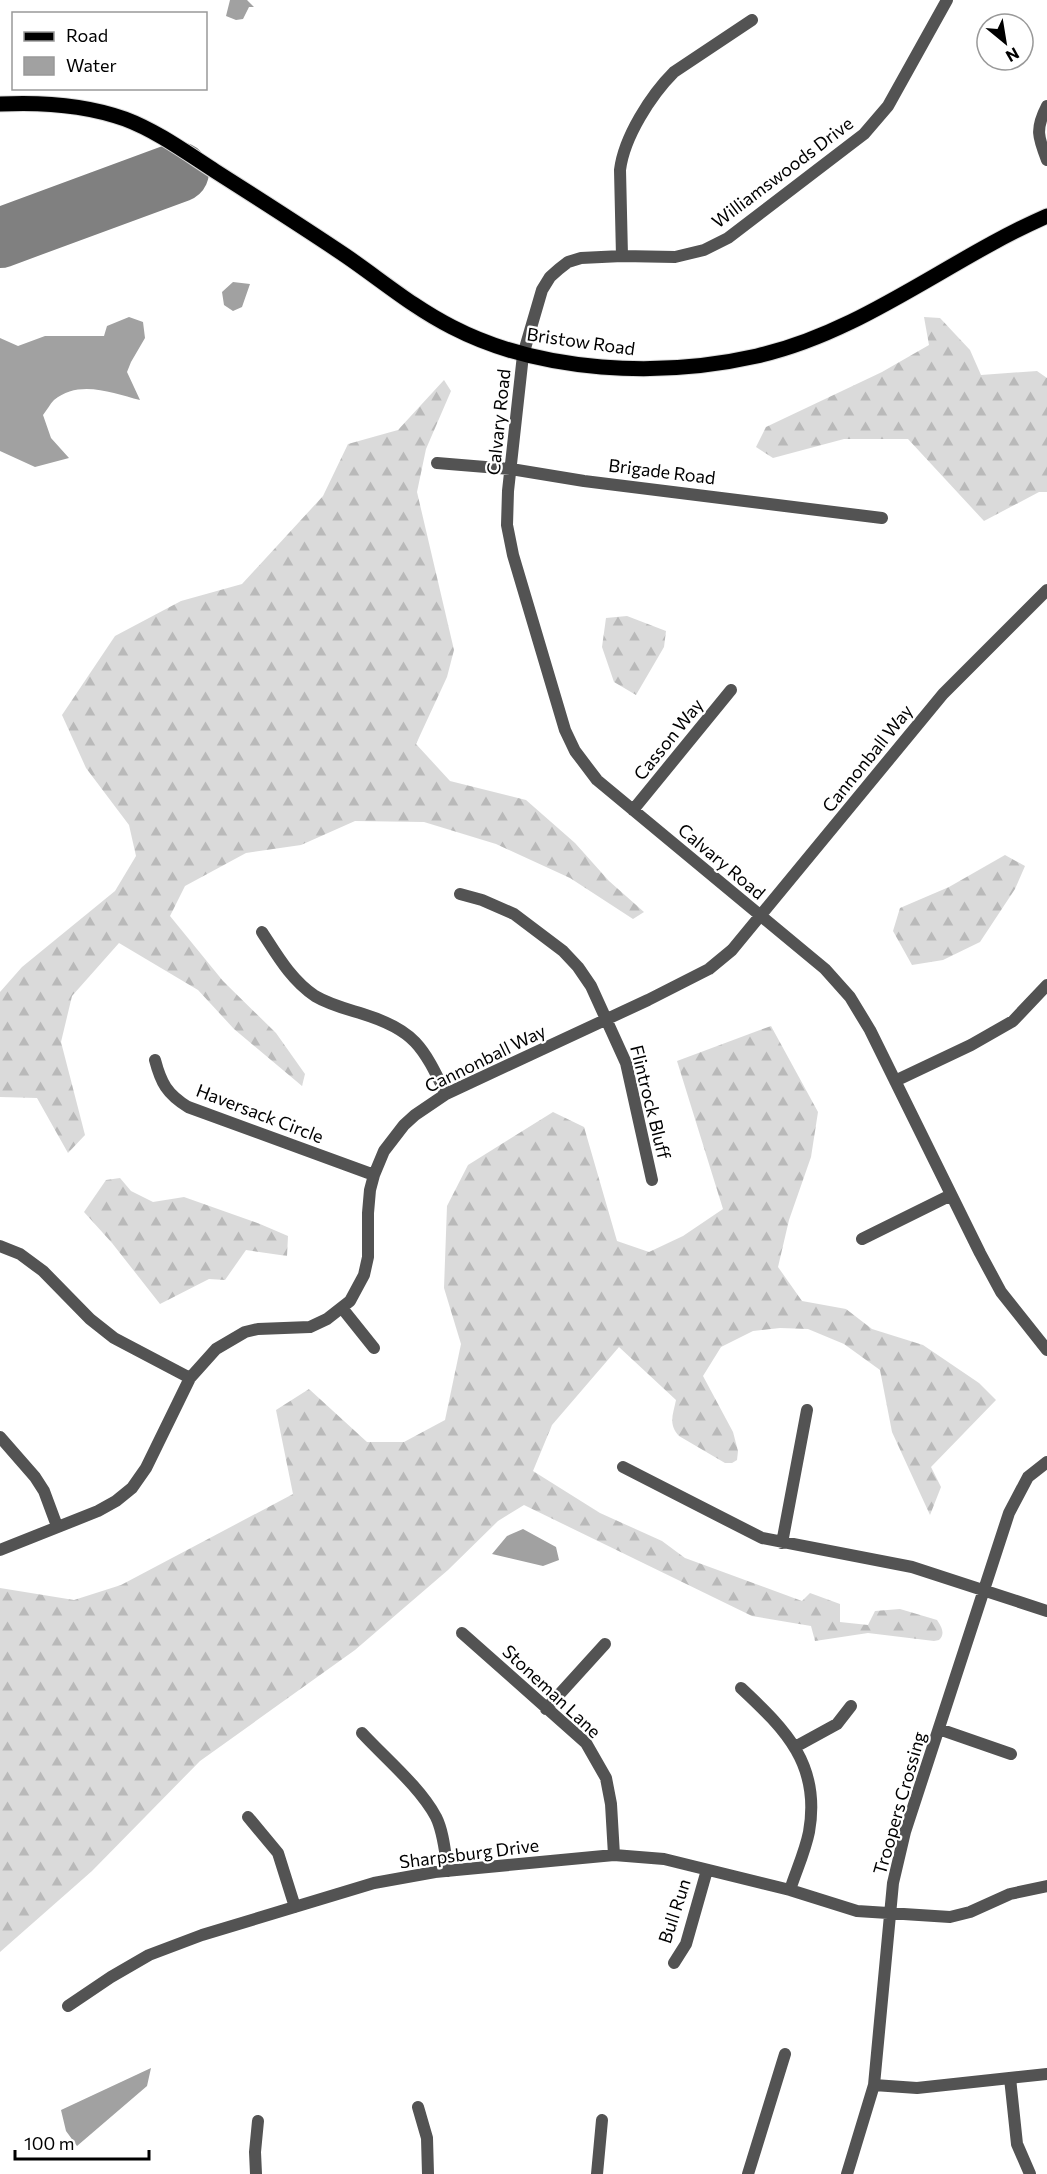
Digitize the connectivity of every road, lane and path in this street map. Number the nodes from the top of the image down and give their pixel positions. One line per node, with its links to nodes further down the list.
1 (947, 0): 7 (street, Williamswoods Drive)
2 (752, 20): 7 (street)
3 (0, 104): 8 (main road, Bristow Road)
4 (1047, 106): 5 (street)
5 (1047, 160)
6 (1047, 216): 8 (main road, Bristow Road)
7 (622, 256): 8 (street, Williamswoods Drive)
8 (523, 355): 10 (street, Calvary Road)
9 (437, 463): 10 (street, Brigade Road)
10 (511, 470): 11 (street, Brigade Road); 14 (street, Calvary Road)
11 (882, 518)
12 (1047, 590): 16 (street, Cannonball Way)
13 (732, 690): 14 (street, Casson Way)
14 (633, 810): 16 (street, Calvary Road)
15 (460, 894): 19 (street, Flintrock Bluff)
16 (760, 916): 19 (street, Cannonball Way); 21 (street, Calvary Road)
17 (262, 932): 22 (street)
18 (1047, 986): 21 (street)
19 (607, 1019): 22 (street, Cannonball Way); 24 (street, Flintrock Bluff)
20 (155, 1060): 23 (street, Haversack Circle)
21 (895, 1081): 25 (street, Calvary Road)
22 (446, 1094): 23 (street, Cannonball Way)
23 (374, 1175): 28 (street, Cannonball Way)
24 (652, 1180)
25 (951, 1194): 26 (street); 30 (street, Calvary Road)
26 (862, 1239)
27 (0, 1246): 31 (street)
28 (342, 1308): 29 (street); 31 (street, Cannonball Way)
29 (374, 1348)
30 (1047, 1350)
31 (190, 1378): 36 (street, Cannonball Way)
32 (807, 1410): 37 (street)
33 (0, 1437): 36 (street)
34 (1047, 1462): 39 (street, Troopers Crossing)
35 (623, 1467): 37 (street)
36 (57, 1526): 38 (street, Cannonball Way)
37 (782, 1543): 39 (street)
38 (0, 1550)
39 (984, 1590): 40 (street); 46 (street, Troopers Crossing)
40 (1047, 1611)
41 (462, 1633): 45 (street, Stoneman Lane)
42 (605, 1644): 45 (street)
43 (741, 1688): 48 (street)
44 (851, 1706): 48 (street)
45 (546, 1709): 51 (street, Stoneman Lane)
46 (939, 1729): 49 (street); 57 (street, Troopers Crossing)
47 (362, 1733): 53 (street)
48 (795, 1747): 55 (street)
49 (1011, 1754)
50 (248, 1817): 56 (street)
51 (614, 1855): 52 (street, Sharpsburg Drive); 53 (street, Sharpsburg Drive)
52 (707, 1870): 55 (street, Sharpsburg Drive); 58 (street, Bull Run)
53 (448, 1871): 56 (street, Sharpsburg Drive)
54 (1047, 1886): 57 (street, Sharpsburg Drive)
55 (790, 1890): 57 (street, Sharpsburg Drive)
56 (295, 1907): 59 (street, Sharpsburg Drive)
57 (892, 1914): 63 (street, Troopers Crossing)
58 (674, 1963)
59 (68, 2006)
60 (785, 2054): 70 (street)
61 (1047, 2074): 62 (street)
62 (1010, 2078): 63 (street); 72 (street)
63 (874, 2085): 71 (street, Troopers Crossing)
64 (418, 2107): 68 (street)
65 (602, 2120): 69 (street)
66 (258, 2121): 67 (street)
67 (256, 2174)
68 (428, 2174)
69 (597, 2174)
70 (748, 2174)
71 (847, 2174)
72 (1030, 2174)

